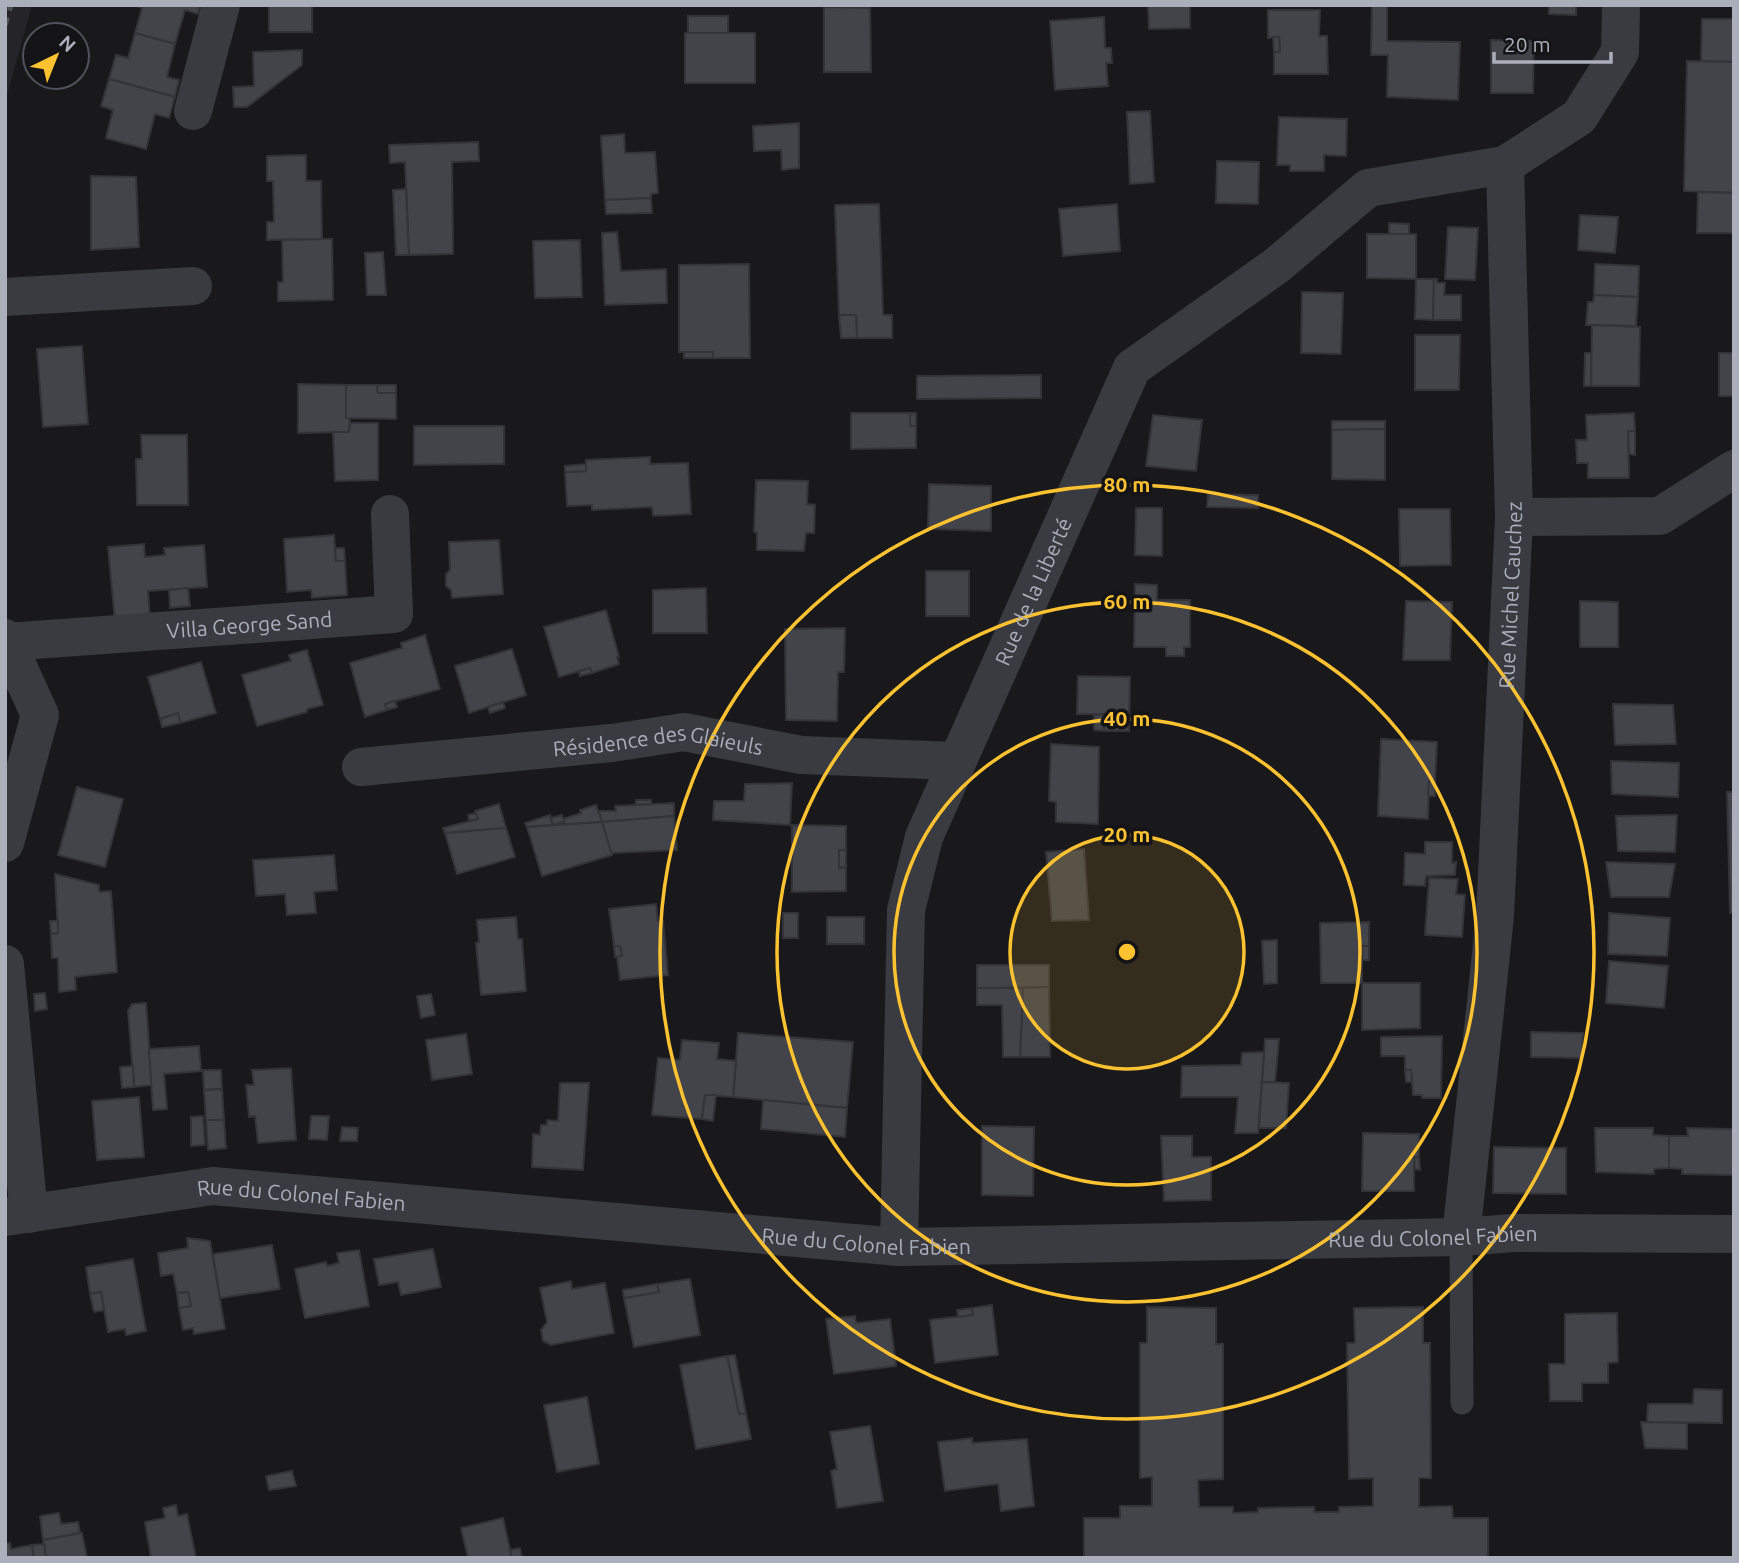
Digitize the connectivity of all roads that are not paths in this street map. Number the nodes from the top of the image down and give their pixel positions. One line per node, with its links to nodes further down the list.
1 (221, 5): 3 (street)
2 (1621, 5): 4 (street)
3 (192, 111)
4 (1505, 165): 9 (street, Rue Michel Cauchez); 11 (street, Rue de la Liberté)
5 (193, 286): 6 (street)
6 (5, 297)
7 (1734, 469): 9 (street)
8 (390, 514): 10 (street, Villa George Sand)
9 (1514, 517): 17 (street, Rue Michel Cauchez)
10 (6, 640): 13 (street)
11 (956, 761): 12 (street, Résidence des Glaieuls); 18 (street, Rue de la Liberté)
12 (361, 767)
13 (5, 843)
14 (5, 964): 15 (street)
15 (17, 1215): 18 (street, Rue du Colonel Fabien)
16 (1734, 1234): 17 (street, Rue du Colonel Fabien)
17 (1461, 1237): 18 (street, Rue du Colonel Fabien); 19 (lane)
18 (898, 1247)
19 (1462, 1403)

